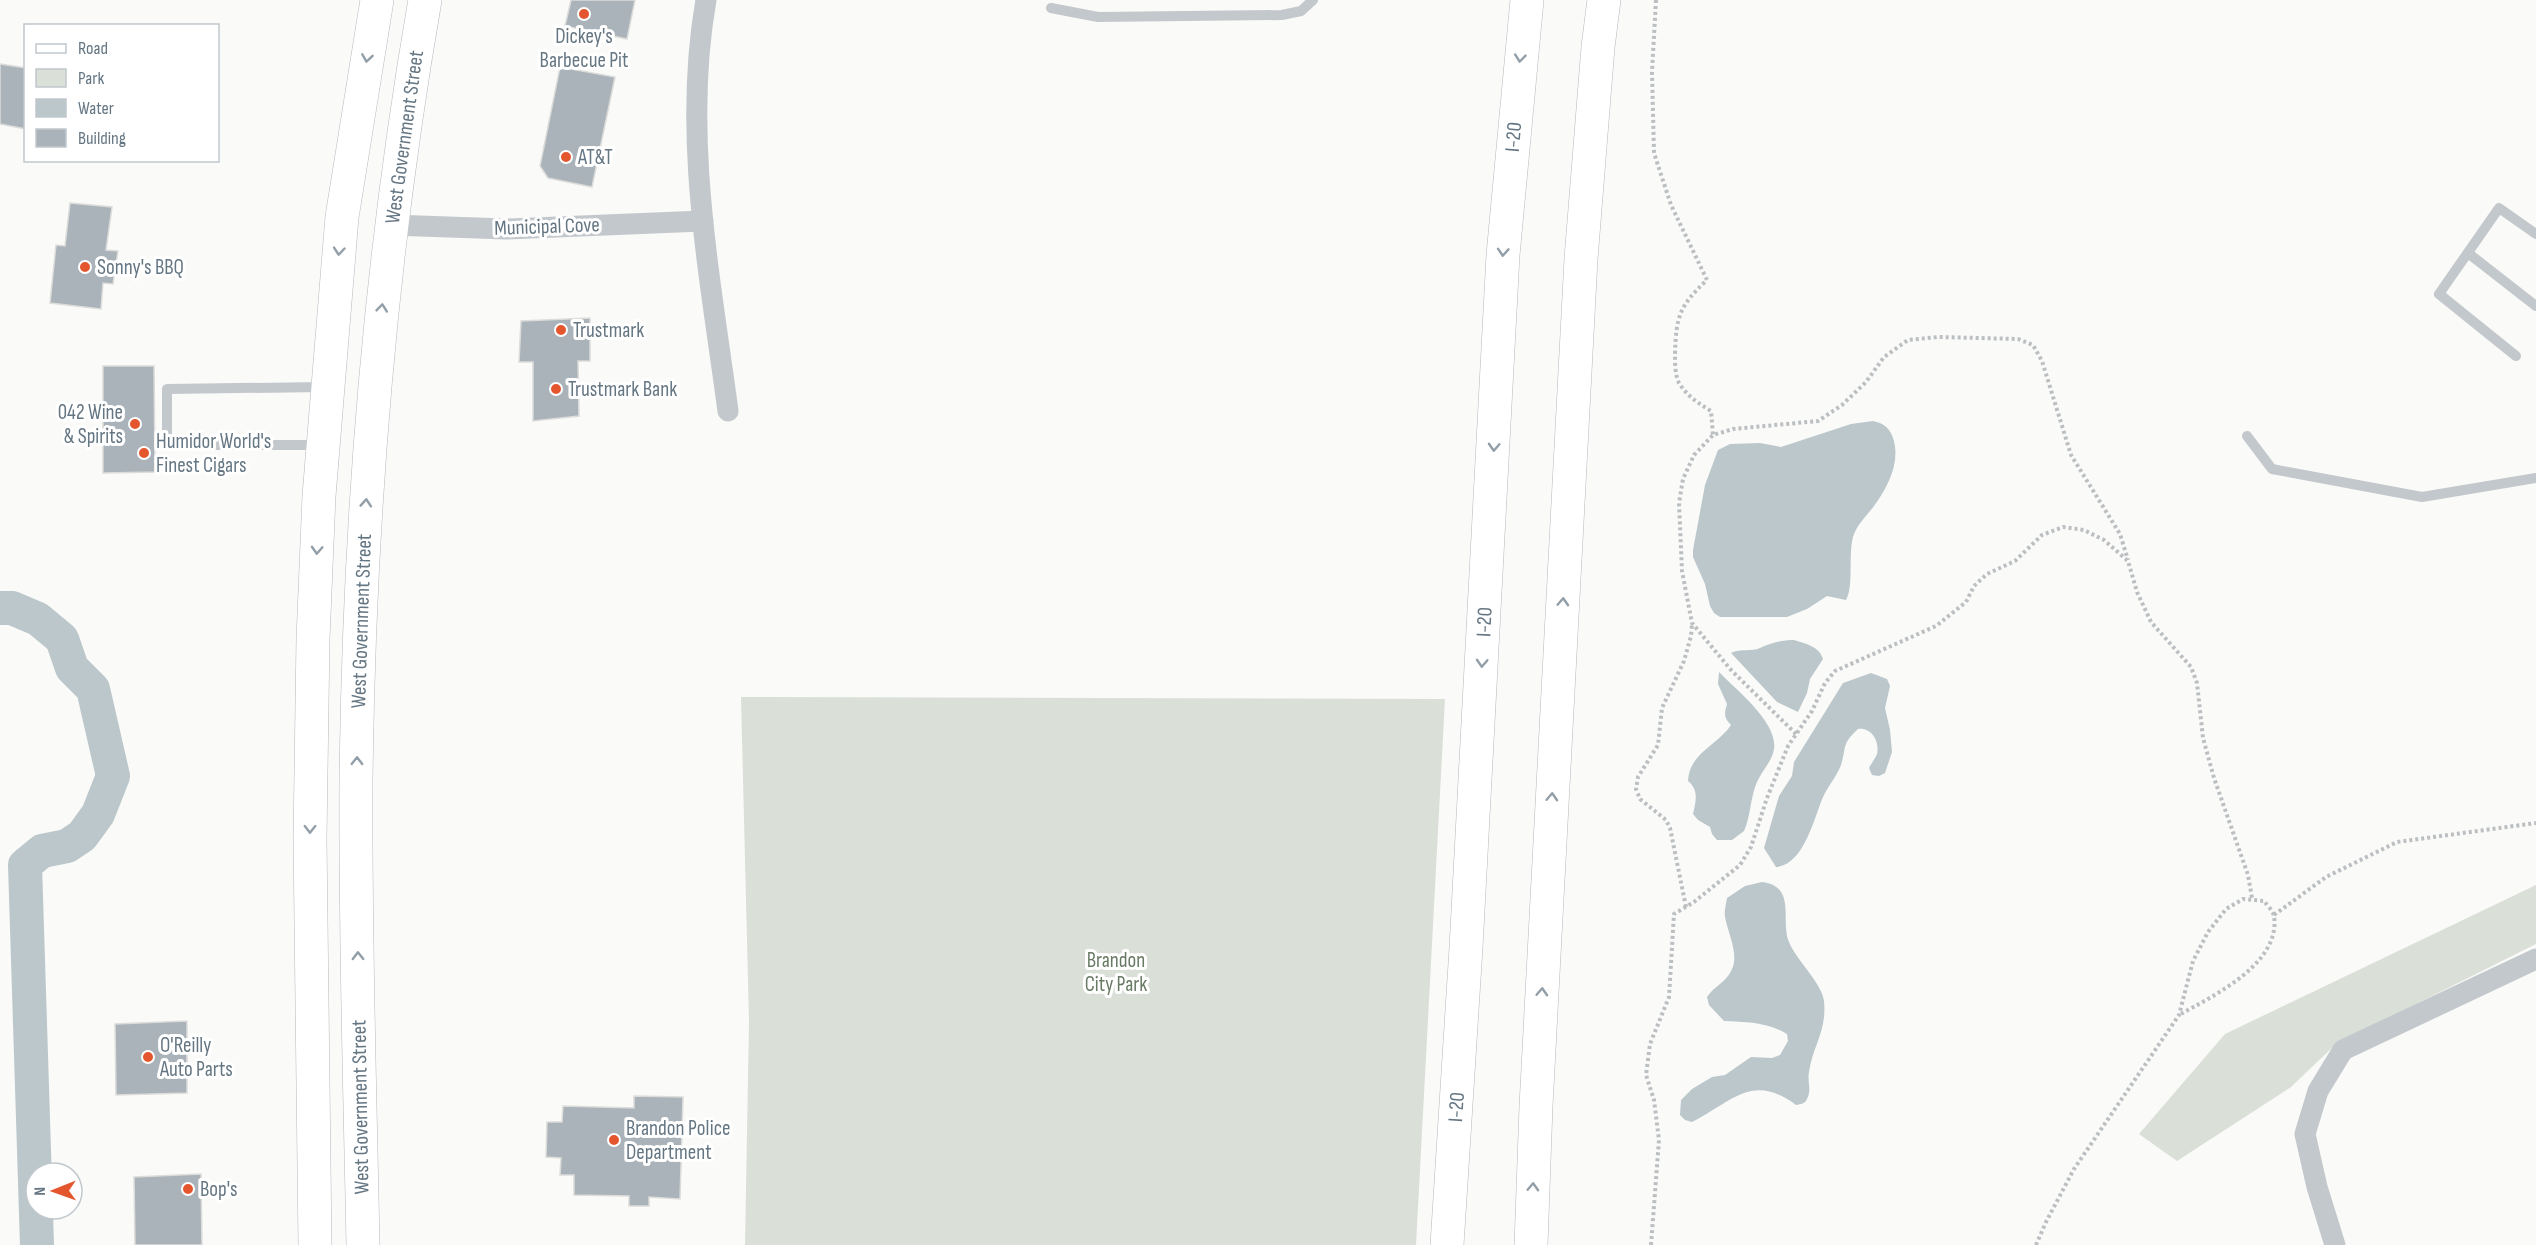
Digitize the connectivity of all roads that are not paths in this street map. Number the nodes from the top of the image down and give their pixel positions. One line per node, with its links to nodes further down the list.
1 (377, 0): 8 (main road, one-way to 8)
2 (425, 0): 10 (main road, West Government Street)
3 (706, 0): 9 (street)
4 (1313, 0): 7 (lane)
5 (1527, 0): 25 (main road, I-20, one-way to 25)
6 (1604, 0): 26 (main road, one-way to 6)
7 (1051, 8)
8 (342, 217): 10 (main road); 15 (main road, one-way to 15)
9 (703, 221): 10 (street, Municipal Cove); 16 (street)
10 (391, 225): 22 (main road, West Government Street, one-way to 10)
11 (2536, 234): 12 (lane)
12 (2468, 253): 13 (lane); 14 (lane)
13 (2536, 306)
14 (2516, 356)
15 (327, 387): 18 (main road); 18 (lane)
16 (728, 411)
17 (2247, 436): 19 (lane)
18 (323, 445): 21 (main road, one-way to 21)
19 (2536, 478)
20 (2536, 959): 27 (street)
21 (312, 988): 22 (main road); 23 (main road)
22 (358, 988): 24 (main road, West Government Street)
23 (315, 1245)
24 (363, 1245)
25 (1447, 1245)
26 (1531, 1245)
27 (2335, 1245)

